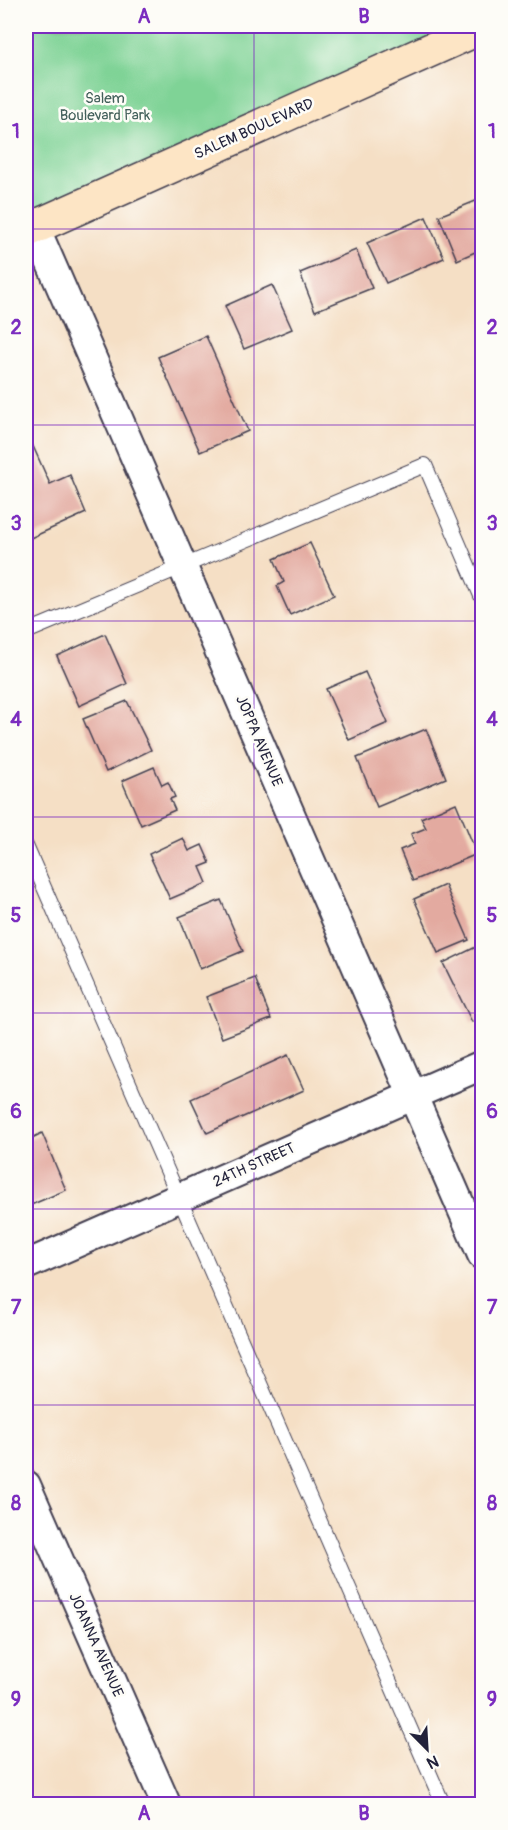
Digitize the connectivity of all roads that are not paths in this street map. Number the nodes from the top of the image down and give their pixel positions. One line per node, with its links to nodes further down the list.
1 (483, 27): 2 (street, SALEM BOULEVARD)
2 (30, 229): 3 (street, JOPPA AVENUE)
3 (183, 567): 4 (lane); 5 (lane); 8 (street, JOPPA AVENUE)
4 (483, 598)
5 (26, 632)
6 (26, 846): 9 (lane)
7 (483, 1065): 8 (street, 24TH STREET)
8 (413, 1096): 9 (street, 24TH STREET); 10 (street, JOPPA AVENUE)
9 (179, 1198): 11 (street, 24TH STREET); 14 (lane)
10 (483, 1254)
11 (26, 1265)
12 (26, 1485): 13 (street, JOANNA AVENUE)
13 (166, 1804)
14 (443, 1804)

